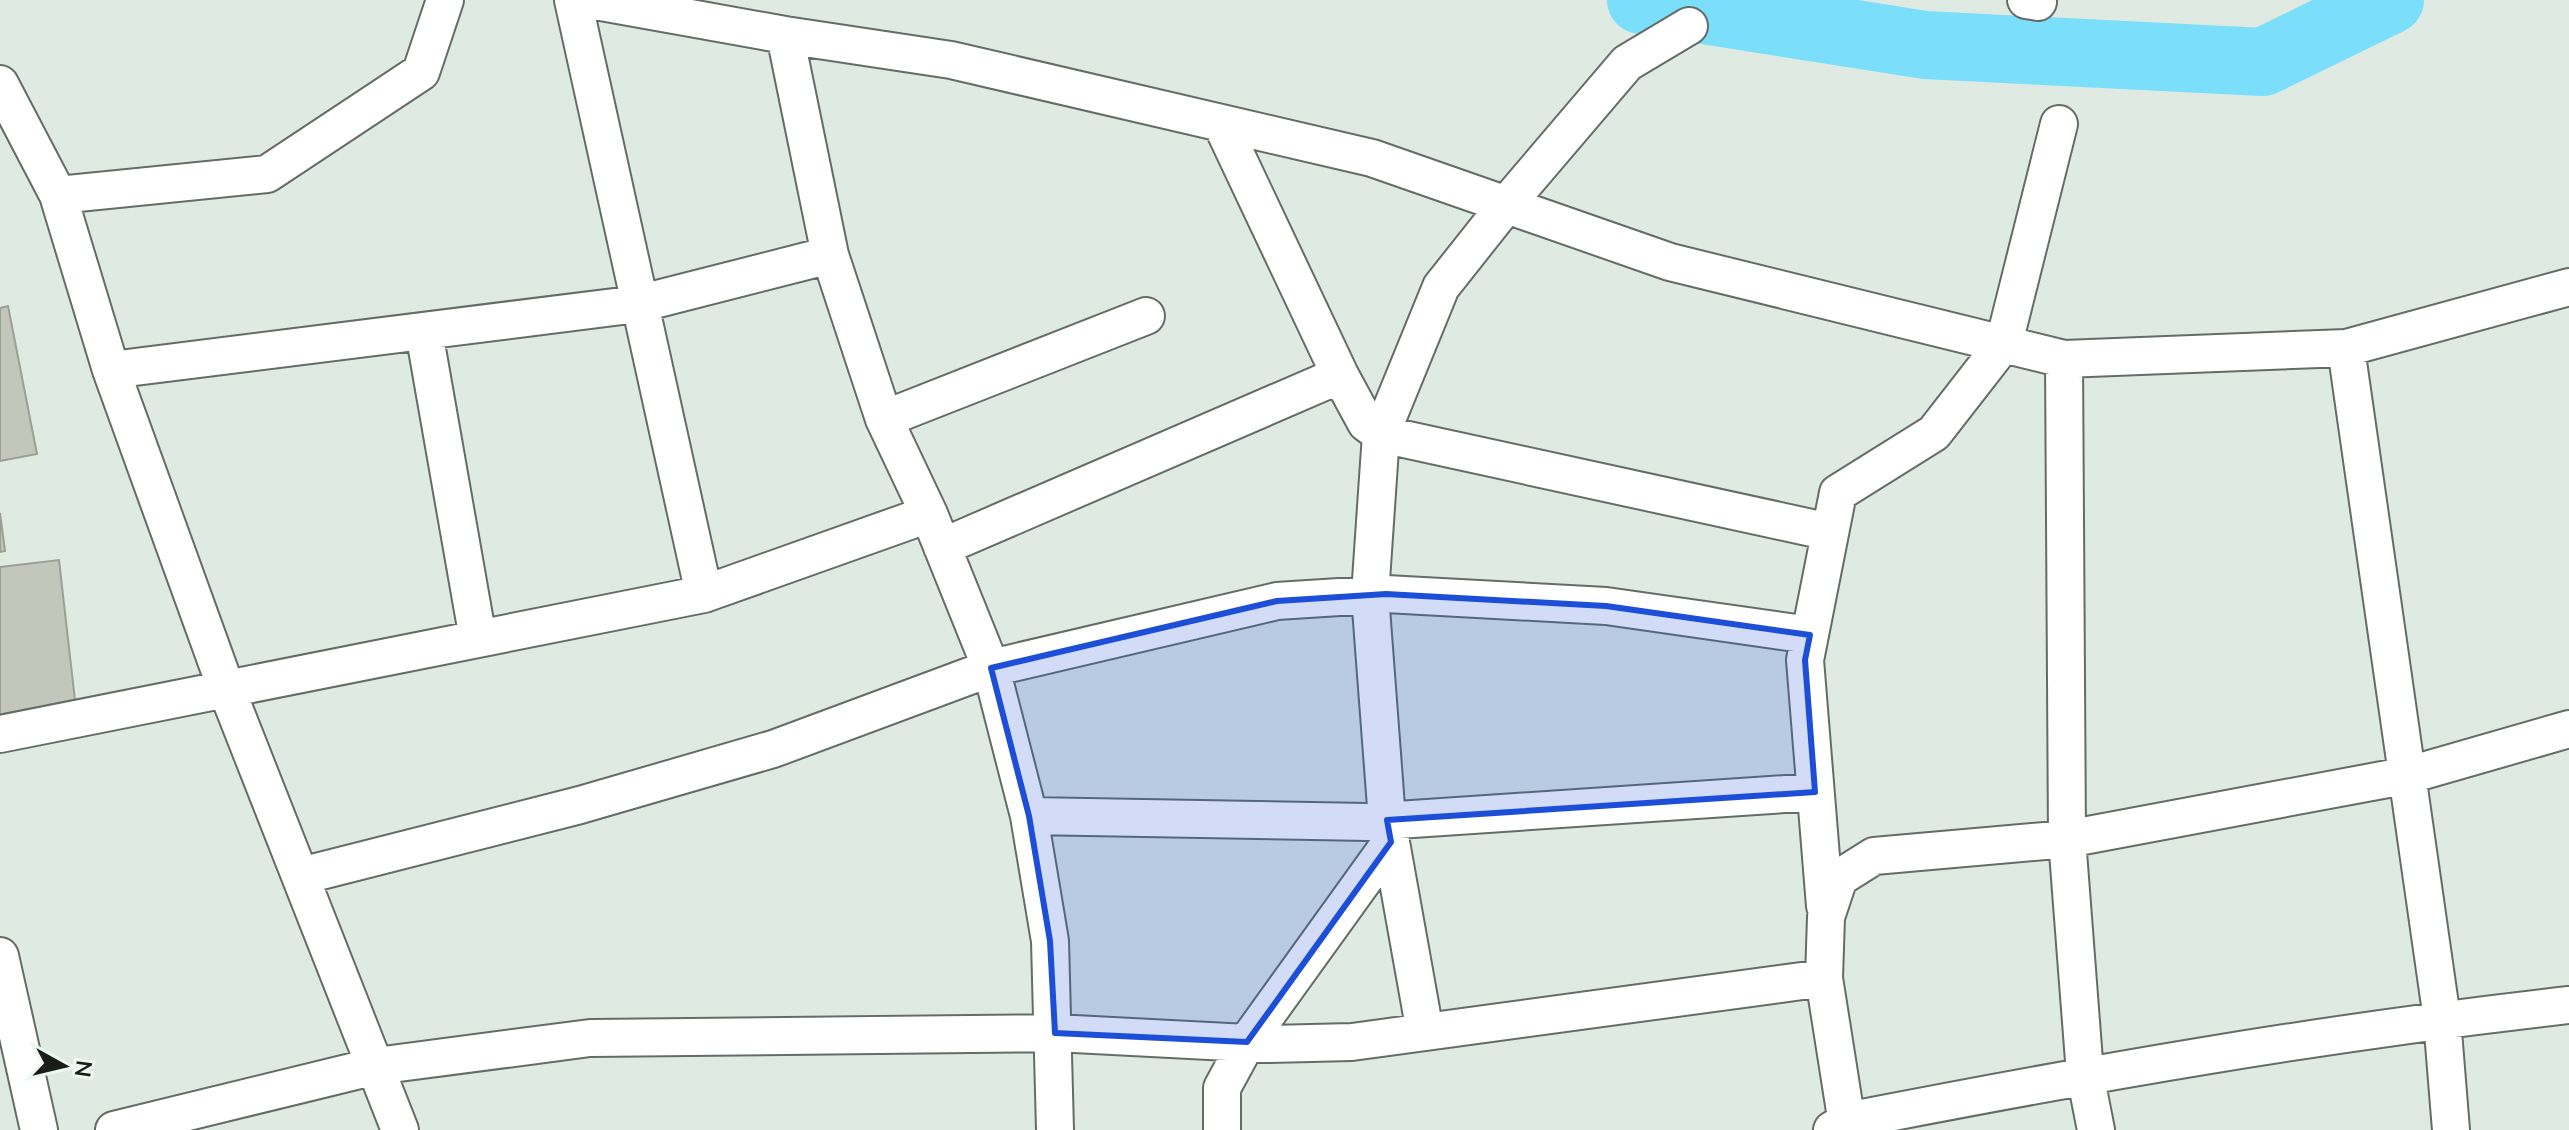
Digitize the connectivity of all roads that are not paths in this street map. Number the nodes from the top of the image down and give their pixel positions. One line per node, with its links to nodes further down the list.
1 (445, 0): 9 (street)
2 (573, 0): 13 (street)
3 (590, 0): 5 (street)
4 (1689, 26): 10 (street)
5 (785, 35): 7 (street); 11 (street)
6 (0, 84): 9 (street)
7 (1221, 123): 10 (street); 20 (street)
8 (2059, 124): 16 (street)
9 (58, 195): 19 (street)
10 (1506, 205): 16 (street); 22 (street)
11 (830, 255): 13 (street); 21 (street)
12 (2568, 295): 17 (street)
13 (638, 304): 15 (street); 26 (street)
14 (1146, 316): 21 (street)
15 (424, 332): 19 (street); 29 (street)
16 (2004, 343): 18 (street); 24 (street)
17 (2346, 348): 18 (street); 34 (street)
18 (2064, 359): 38 (street)
19 (111, 370): 31 (street)
20 (1340, 375): 22 (street); 25 (street)
21 (884, 419): 23 (street)
22 (1381, 434): 24 (street); 27 (street)
23 (929, 514): 25 (street); 26 (street)
24 (1830, 532): 28 (street)
25 (942, 547): 30 (street)
26 (704, 594): 29 (street)
27 (1370, 595): 28 (street); 30 (street); 37 (street)
28 (1810, 635): 35 (street)
29 (478, 639): 31 (street)
30 (991, 668): 36 (street); 39 (street)
31 (226, 688): 33 (street); 39 (street)
32 (2569, 729): 34 (street)
33 (0, 734)
34 (2409, 775): 38 (street); 44 (street)
35 (1815, 792): 37 (street); 40 (street)
36 (1029, 816): 37 (street); 46 (street)
37 (1389, 831): 45 (street); 47 (street)
38 (2067, 839): 40 (street); 49 (street)
39 (301, 876): 48 (street)
40 (1826, 917): 42 (street)
41 (0, 956): 51 (street)
42 (1824, 978): 45 (street); 50 (street)
43 (2569, 1005): 44 (street)
44 (2442, 1019): 49 (street); 57 (street)
45 (1425, 1032): 47 (street)
46 (1055, 1033): 47 (street); 48 (street); 54 (street)
47 (1247, 1042): 55 (street)
48 (376, 1066): 52 (street); 53 (street)
49 (2085, 1074): 50 (street); 56 (street)
50 (1842, 1127)
51 (39, 1130)
52 (114, 1130)
53 (400, 1130)
54 (1055, 1130)
55 (1222, 1130)
56 (2096, 1130)
57 (2451, 1130)

